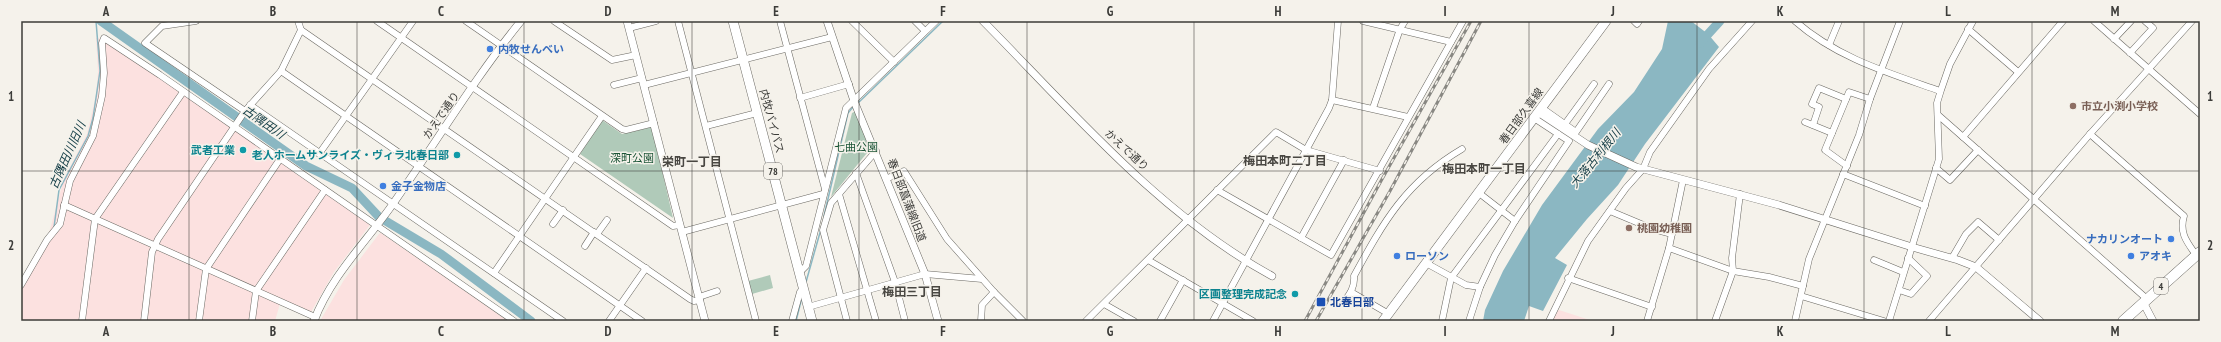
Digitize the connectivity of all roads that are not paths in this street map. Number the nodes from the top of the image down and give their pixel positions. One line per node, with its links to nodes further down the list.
1 (196, 21): 71 (street)
2 (298, 21): 37 (street)
3 (377, 21): 39 (street)
4 (412, 21): 39 (street)
5 (466, 21): 44 (street)
6 (521, 21): 44 (street, かえで通り)
7 (554, 21): 47 (street)
8 (656, 21): 34 (street)
9 (678, 21): 54 (street)
10 (733, 21): 48 (main road, 内牧バイパス / 78)
11 (780, 21): 45 (street)
12 (827, 21): 40 (street, 春日部菖蒲線旧道)
13 (852, 21): 49 (street)
14 (916, 21): 38 (street)
15 (936, 21): 38 (street)
16 (983, 21): 126 (street, かえで通り)
17 (1338, 21): 67 (street)
18 (1366, 21): 36 (street)
19 (1405, 21): 36 (street)
20 (1463, 21): 42 (street)
21 (1606, 21): 72 (main road, 春日部久喜線)
22 (1634, 21): 23 (street)
23 (1639, 21)
24 (1752, 21): 100 (street)
25 (1795, 21): 43 (street)
26 (1839, 21): 43 (street)
27 (1900, 21): 52 (street)
28 (1973, 21): 35 (street)
29 (2063, 21): 53 (street)
30 (2094, 21): 41 (street)
31 (2131, 21): 41 (street)
32 (2145, 21): 46 (street)
33 (2192, 21): 50 (street)
34 (628, 24): 47 (street)
35 (1968, 28): 53 (street); 62 (street)
36 (1400, 29): 42 (street); 70 (street)
37 (301, 30): 51 (street); 55 (street)
38 (926, 31): 49 (street)
39 (401, 37): 55 (street); 61 (street)
40 (832, 37): 45 (street); 57 (street, 春日部菖蒲線旧道)
41 (2114, 39): 46 (street)
42 (1451, 42): 78 (street)
43 (1828, 45): 52 (street)
44 (502, 46): 61 (street, かえで通り); 76 (street)
45 (788, 50): 48 (street); 64 (street)
46 (2130, 53): 50 (street)
47 (636, 55): 56 (street)
48 (744, 60): 54 (street); 73 (main road, 内牧バイパス / 78)
49 (894, 62): 68 (street)
50 (2148, 69): 74 (street); 88 (street)
51 (281, 71): 69 (street); 77 (street)
52 (1881, 71): 62 (street); 66 (street)
53 (2018, 72): 89 (street)
54 (692, 73): 56 (street); 84 (street)
55 (372, 79): 77 (street); 85 (street)
56 (643, 82): 60 (street); 80 (street)
57 (848, 84): 64 (street); 68 (street, 春日部菖蒲線旧道)
58 (1594, 84): 81 (street)
59 (1609, 84): 81 (street)
60 (614, 85)
61 (473, 88): 85 (street, かえで通り); 95 (street)
62 (1940, 91): 75 (street)
63 (183, 92): 82 (street); 115 (street); 122 (street)
64 (800, 98): 109 (street)
65 (1846, 98): 66 (street); 83 (street); 86 (street)
66 (1870, 99): 98 (street)
67 (1332, 100): 70 (street); 91 (street)
68 (854, 101): 93 (street, 春日部菖蒲線旧道); 109 (street)
69 (250, 105): 71 (street); 94 (street)
70 (1372, 108): 78 (street)
71 (245, 111): 82 (street)
72 (1538, 112): 81 (street); 87 (street); 100 (street); 110 (main road, 春日部久喜線)
73 (757, 113): 84 (street); 117 (main road, 内牧バイパス / 78)
74 (2200, 114)
75 (1938, 115): 89 (street); 101 (street)
76 (602, 116): 80 (street); 95 (street)
77 (345, 117): 94 (street); 99 (street)
78 (1408, 117): 102 (street)
79 (1805, 122): 83 (street)
80 (654, 123): 131 (street)
81 (1565, 124)
82 (235, 125): 96 (street); 137 (street)
83 (1813, 125): 86 (street)
84 (706, 126): 125 (street)
85 (444, 129): 99 (street, かえで通り); 113 (street)
86 (1832, 133): 98 (street)
87 (1558, 134): 120 (street); 128 (street)
88 (2090, 134): 114 (street); 141 (street)
89 (1963, 137): 92 (street)
90 (1462, 149): 171 (street)
91 (1306, 150): 97 (street); 108 (street); 123 (street)
92 (1978, 150): 101 (street); 114 (street)
93 (876, 151): 103 (street); 105 (street, 春日部菖蒲線旧道)
94 (319, 154): 116 (street)
95 (574, 158): 113 (street); 131 (street)
96 (280, 159): 107 (street); 150 (street)
97 (1344, 160): 102 (street); 135 (street)
98 (1847, 166): 104 (street)
99 (418, 167): 116 (street, かえで通り); 134 (street)
100 (1640, 168): 106 (street); 121 (street)
101 (1936, 168): 118 (street)
102 (1380, 171): 135 (street)
103 (856, 173): 111 (street); 161 (street)
104 (1844, 174): 118 (street); 127 (street)
105 (888, 178): 155 (street, 春日部菖蒲線旧道); 159 (street)
106 (1683, 180): 112 (street); 133 (street)
107 (325, 190): 130 (street); 168 (street)
108 (1217, 190): 123 (street); 126 (street)
109 (824, 191): 117 (street); 154 (street)
110 (1479, 193): 120 (street); 147 (main road, 春日部久喜線)
111 (839, 194): 166 (street); 173 (street)
112 (1740, 194): 127 (street); 151 (street)
113 (545, 198): 119 (street); 134 (street)
114 (2035, 200): 136 (street); 175 (street)
115 (64, 205): 122 (street); 162 (street)
116 (392, 205): 130 (street, かえで通り); 153 (street)
117 (782, 205): 125 (street); 154 (main road, 内牧バイパス / 78)
118 (1925, 206): 139 (street)
119 (563, 210): 129 (street); 132 (street)
120 (1501, 210): 128 (street); 157 (street)
121 (1610, 211): 133 (street); 158 (street)
122 (95, 219): 137 (street); 185 (street)
123 (1269, 219): 135 (street); 146 (street)
124 (607, 220): 132 (street)
125 (730, 220): 131 (street); 194 (street)
126 (1189, 220): 144 (street); 146 (street, かえで通り)
127 (1825, 220): 139 (street); 163 (street)
128 (1515, 221): 164 (street)
129 (553, 224)
130 (378, 225): 183 (street, かえで通り); 189 (street)
131 (681, 229): 174 (street)
132 (596, 233): 138 (street); 149 (street)
133 (1672, 234): 140 (street)
134 (519, 236): 153 (street); 179 (street)
135 (1301, 238)
136 (1999, 240): 143 (street); 148 (street)
137 (154, 246): 150 (street); 186 (street)
138 (585, 246)
139 (1912, 247): 142 (street); 143 (street)
140 (1669, 248): 151 (street); 181 (street)
141 (2198, 254): 175 (highway, 4)
142 (1908, 258): 152 (street); 167 (street)
143 (1952, 258): 148 (street)
144 (1148, 260): 160 (street); 178 (street)
145 (1874, 260): 152 (street)
146 (1246, 261): 156 (street, かえで通り); 176 (street)
147 (1426, 263): 157 (street); 182 (main road, 春日部久喜線)
148 (1976, 267): 215 (street); 216 (street)
149 (646, 268): 174 (street); 179 (street)
150 (206, 269): 168 (street); 187 (street)
151 (1733, 271): 163 (street); 211 (street)
152 (1903, 272): 167 (street)
153 (494, 273): 190 (street)
154 (799, 273): 165 (main road, 内牧バイパス / 78)
155 (925, 274): 159 (street); 161 (street); 200 (street, 春日部菖蒲線旧道)
156 (1272, 276)
157 (1451, 278): 164 (street); 207 (street)
158 (1568, 278): 181 (street); 209 (street)
159 (982, 279): 170 (street)
160 (1183, 280): 176 (street); 204 (street)
161 (895, 282): 166 (street); 199 (street)
162 (21, 285)
163 (1803, 286): 172 (street)
164 (1480, 287): 208 (street)
165 (803, 288): 180 (main road, 内牧バイパス / 78); 195 (street)
166 (868, 290): 173 (street); 198 (street)
167 (1899, 290): 214 (street)
168 (256, 291): 183 (street); 188 (street)
169 (717, 291): 174 (street)
170 (994, 292): 184 (street); 201 (street)
171 (1351, 292): 177 (street); 182 (street)
172 (1801, 296): 212 (street); 213 (street)
173 (841, 297): 180 (street); 197 (street)
174 (699, 299): 193 (street)
175 (2145, 301): 217 (highway, 4); 218 (street)
176 (1222, 303): 205 (street); 206 (street)
177 (1343, 303)
178 (1104, 304): 202 (street); 203 (street)
179 (620, 306): 191 (street); 192 (street)
180 (808, 307): 196 (main road, 内牧バイパス / 78)
181 (1652, 307): 210 (street)
182 (1386, 318)
183 (315, 319)
184 (1021, 320)
185 (82, 321)
186 (144, 321)
187 (199, 321)
188 (252, 321)
189 (514, 321)
190 (564, 321)
191 (609, 321)
192 (642, 321)
193 (705, 321)
194 (756, 321)
195 (792, 321)
196 (812, 321)
197 (847, 321)
198 (876, 321)
199 (905, 321)
200 (938, 321)
201 (981, 321)
202 (1086, 321)
203 (1134, 321)
204 (1160, 321)
205 (1213, 321)
206 (1253, 321)
207 (1442, 321)
208 (1469, 321)
209 (1549, 321)
210 (1647, 321)
211 (1715, 321)
212 (1795, 321)
213 (1884, 321)
214 (1889, 321)
215 (1930, 321)
216 (2040, 321)
217 (2123, 321)
218 (2154, 321)

